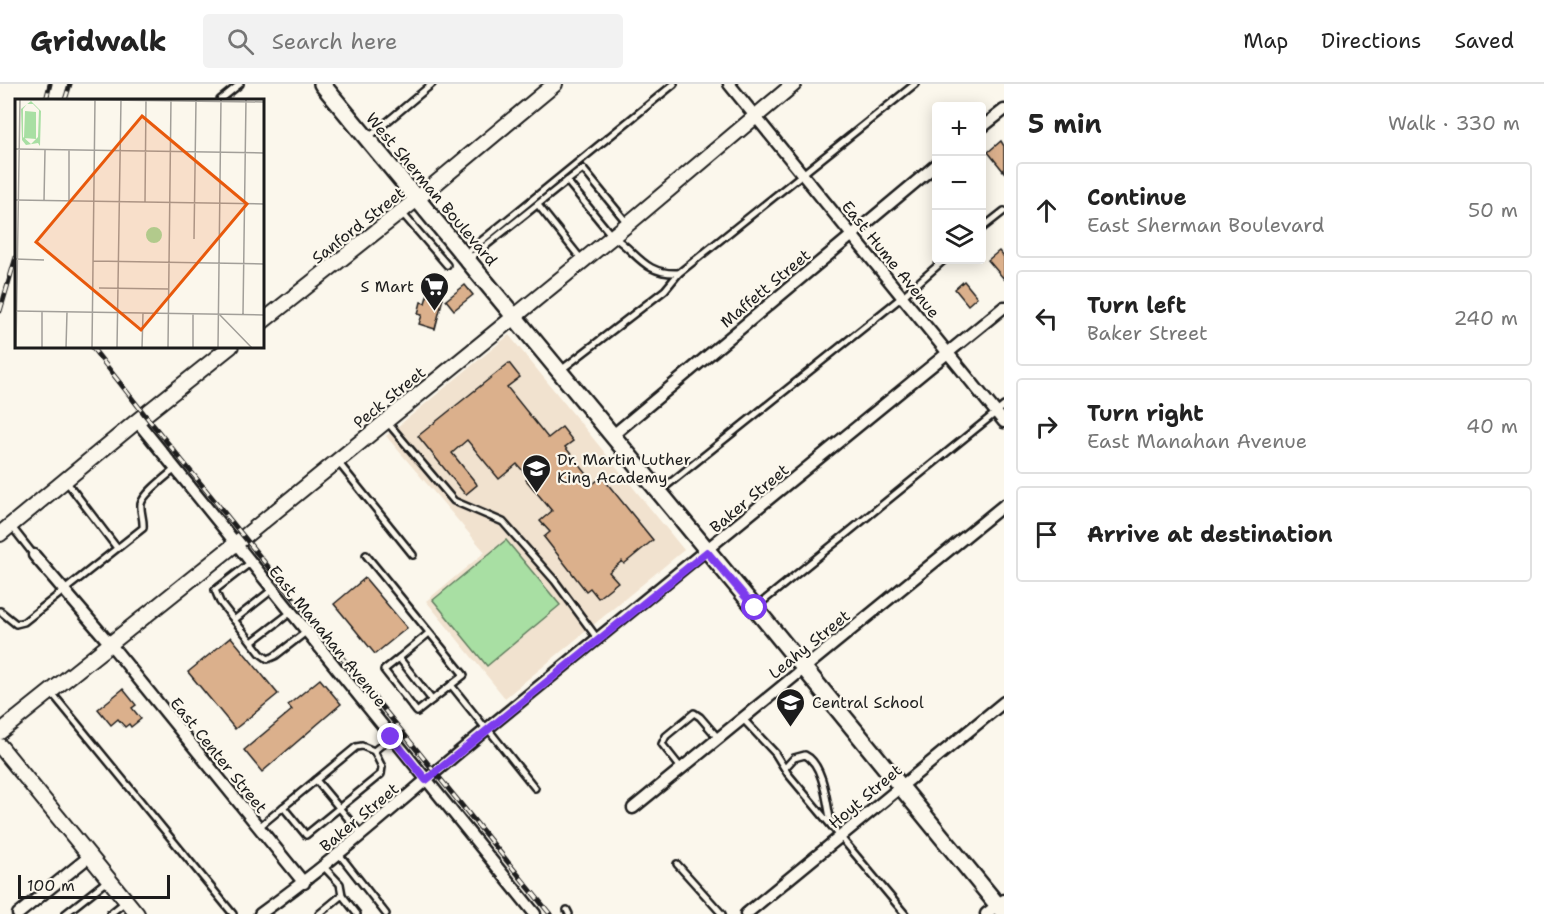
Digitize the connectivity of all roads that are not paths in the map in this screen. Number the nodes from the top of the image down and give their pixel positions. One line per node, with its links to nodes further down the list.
1 (240, 84): 9 (lane)
2 (322, 84): 13 (main road, West Sherman Boulevard)
3 (432, 84): 13 (lane)
4 (555, 84): 17 (street, Sanford Street)
5 (674, 84): 25 (lane)
6 (729, 84): 11 (street, East Hume Avenue)
7 (794, 84): 11 (street, Peck Street)
8 (915, 84): 15 (lane)
9 (221, 99)
10 (1004, 110): 12 (street)
11 (755, 116): 15 (street, East Hume Avenue); 21 (street, Peck Street)
12 (986, 124)
13 (367, 138): 17 (main road, West Sherman Boulevard)
14 (932, 168): 23 (street, Maffett Street)
15 (803, 175): 23 (street, East Hume Avenue); 29 (lane)
16 (567, 181): 18 (lane); 21 (lane); 24 (lane)
17 (417, 199): 20 (street, Sanford Street); 25 (main road, West Sherman Boulevard)
18 (538, 205): 25 (lane); 26 (lane)
19 (1004, 211): 22 (lane)
20 (401, 212): 28 (lane); 33 (street, Sanford Street)
21 (628, 224): 24 (street, Peck Street)
22 (986, 225)
23 (852, 234): 30 (street, East Hume Avenue); 41 (street, Maffett Street)
24 (612, 236): 26 (street, Peck Street); 29 (lane)
25 (466, 258): 32 (main road, West Sherman Boulevard)
26 (582, 260): 32 (street, Peck Street)
27 (939, 264): 30 (lane)
28 (447, 265)
29 (679, 273): 36 (lane)
30 (902, 297): 35 (street, East Hume Avenue); 45 (lane)
31 (1004, 307): 35 (street, Baker Street)
32 (514, 316): 36 (main road, West Sherman Boulevard); 39 (street, Peck Street)
33 (264, 320)
34 (228, 348): 38 (street)
35 (948, 353): 37 (street, East Hume Avenue); 50 (street, Baker Street)
36 (560, 371): 41 (main road, West Sherman Boulevard)
37 (1000, 409): 40 (street, East Hume Avenue); 57 (lane)
38 (137, 421): 43 (street, East Manahan Avenue); 44 (street)
39 (386, 421): 42 (street, Peck Street); 63 (lane)
40 (1004, 422)
41 (613, 435): 45 (main road, West Sherman Boulevard)
42 (337, 461): 48 (street, Peck Street); 53 (lane)
43 (175, 469): 48 (street, East Manahan Avenue); 49 (lane)
44 (66, 481): 47 (street); 49 (lane)
45 (658, 492): 50 (main road, West Sherman Boulevard)
46 (1004, 505): 67 (street, Leahy Street)
47 (5, 530): 51 (lane)
48 (235, 544): 54 (street, East Manahan Avenue); 65 (street, Peck Street)
49 (117, 548): 55 (lane)
50 (707, 552): 57 (main road, West Sherman Boulevard); 63 (street, Baker Street)
51 (34, 555): 55 (street, East Center Street)
52 (366, 555): 62 (lane)
53 (413, 555)
54 (250, 563): 56 (street, East Manahan Avenue); 60 (lane)
55 (63, 590): 58 (lane); 65 (street, East Center Street)
56 (272, 590): 59 (street, East Manahan Avenue); 60 (lane)
57 (755, 608): 67 (main road, West Sherman Boulevard)
58 (0, 610)
59 (290, 613): 61 (street, East Manahan Avenue); 64 (lane)
60 (234, 620): 64 (lane)
61 (306, 632): 64 (lane); 75 (street, East Manahan Avenue)
62 (429, 633): 66 (lane); 68 (lane)
63 (598, 640): 73 (street, Baker Street)
64 (252, 642)
65 (111, 645): 69 (street, Peck Street); 89 (street, East Center Street)
66 (399, 658): 70 (lane); 70 (lane)
67 (804, 667): 72 (street, Leahy Street); 83 (main road, West Sherman Boulevard)
68 (451, 685): 70 (lane); 73 (lane)
69 (51, 692): 74 (street, Peck Street); 105 (lane)
70 (432, 699)
71 (1004, 702): 83 (street, Hoyt Street)
72 (742, 718): 76 (street, Leahy Street); 80 (lane)
73 (487, 729): 82 (street, Baker Street); 84 (lane)
74 (0, 732)
75 (391, 737): 78 (lane); 82 (street, East Manahan Avenue)
76 (718, 738): 79 (street, Leahy Street); 79 (lane)
77 (0, 746): 93 (street)
78 (374, 751): 81 (lane); 86 (lane)
79 (681, 768): 87 (street, Leahy Street)
80 (785, 768): 88 (lane); 88 (lane)
81 (316, 780): 85 (lane); 86 (lane)
82 (426, 780): 90 (street, Baker Street); 110 (street, East Manahan Avenue)
83 (901, 786): 91 (street, Hoyt Street); 100 (main road, West Sherman Boulevard)
84 (535, 788)
85 (283, 807): 86 (lane); 89 (lane)
86 (340, 808): 90 (lane)
87 (633, 808)
88 (831, 826): 91 (lane)
89 (259, 827): 97 (street, East Center Street)
90 (362, 835): 92 (street, Baker Street)
91 (840, 837): 112 (street, Hoyt Street); 113 (lane)
92 (339, 854): 95 (street, Baker Street); 109 (lane)
93 (90, 856): 96 (street); 101 (street)
94 (677, 864): 111 (lane)
95 (324, 867): 97 (street, Baker Street); 98 (lane)
96 (109, 879): 99 (street); 102 (lane)
97 (304, 883): 106 (street, Baker Street)
98 (342, 895): 107 (lane); 108 (lane)
99 (126, 901): 103 (lane); 104 (street)
100 (998, 908)
101 (18, 914)
102 (65, 914)
103 (111, 914)
104 (137, 914)
105 (233, 914)
106 (260, 914)
107 (319, 914)
108 (357, 914)
109 (386, 914)
110 (535, 914)
111 (722, 914)
112 (746, 914)
113 (905, 914)

